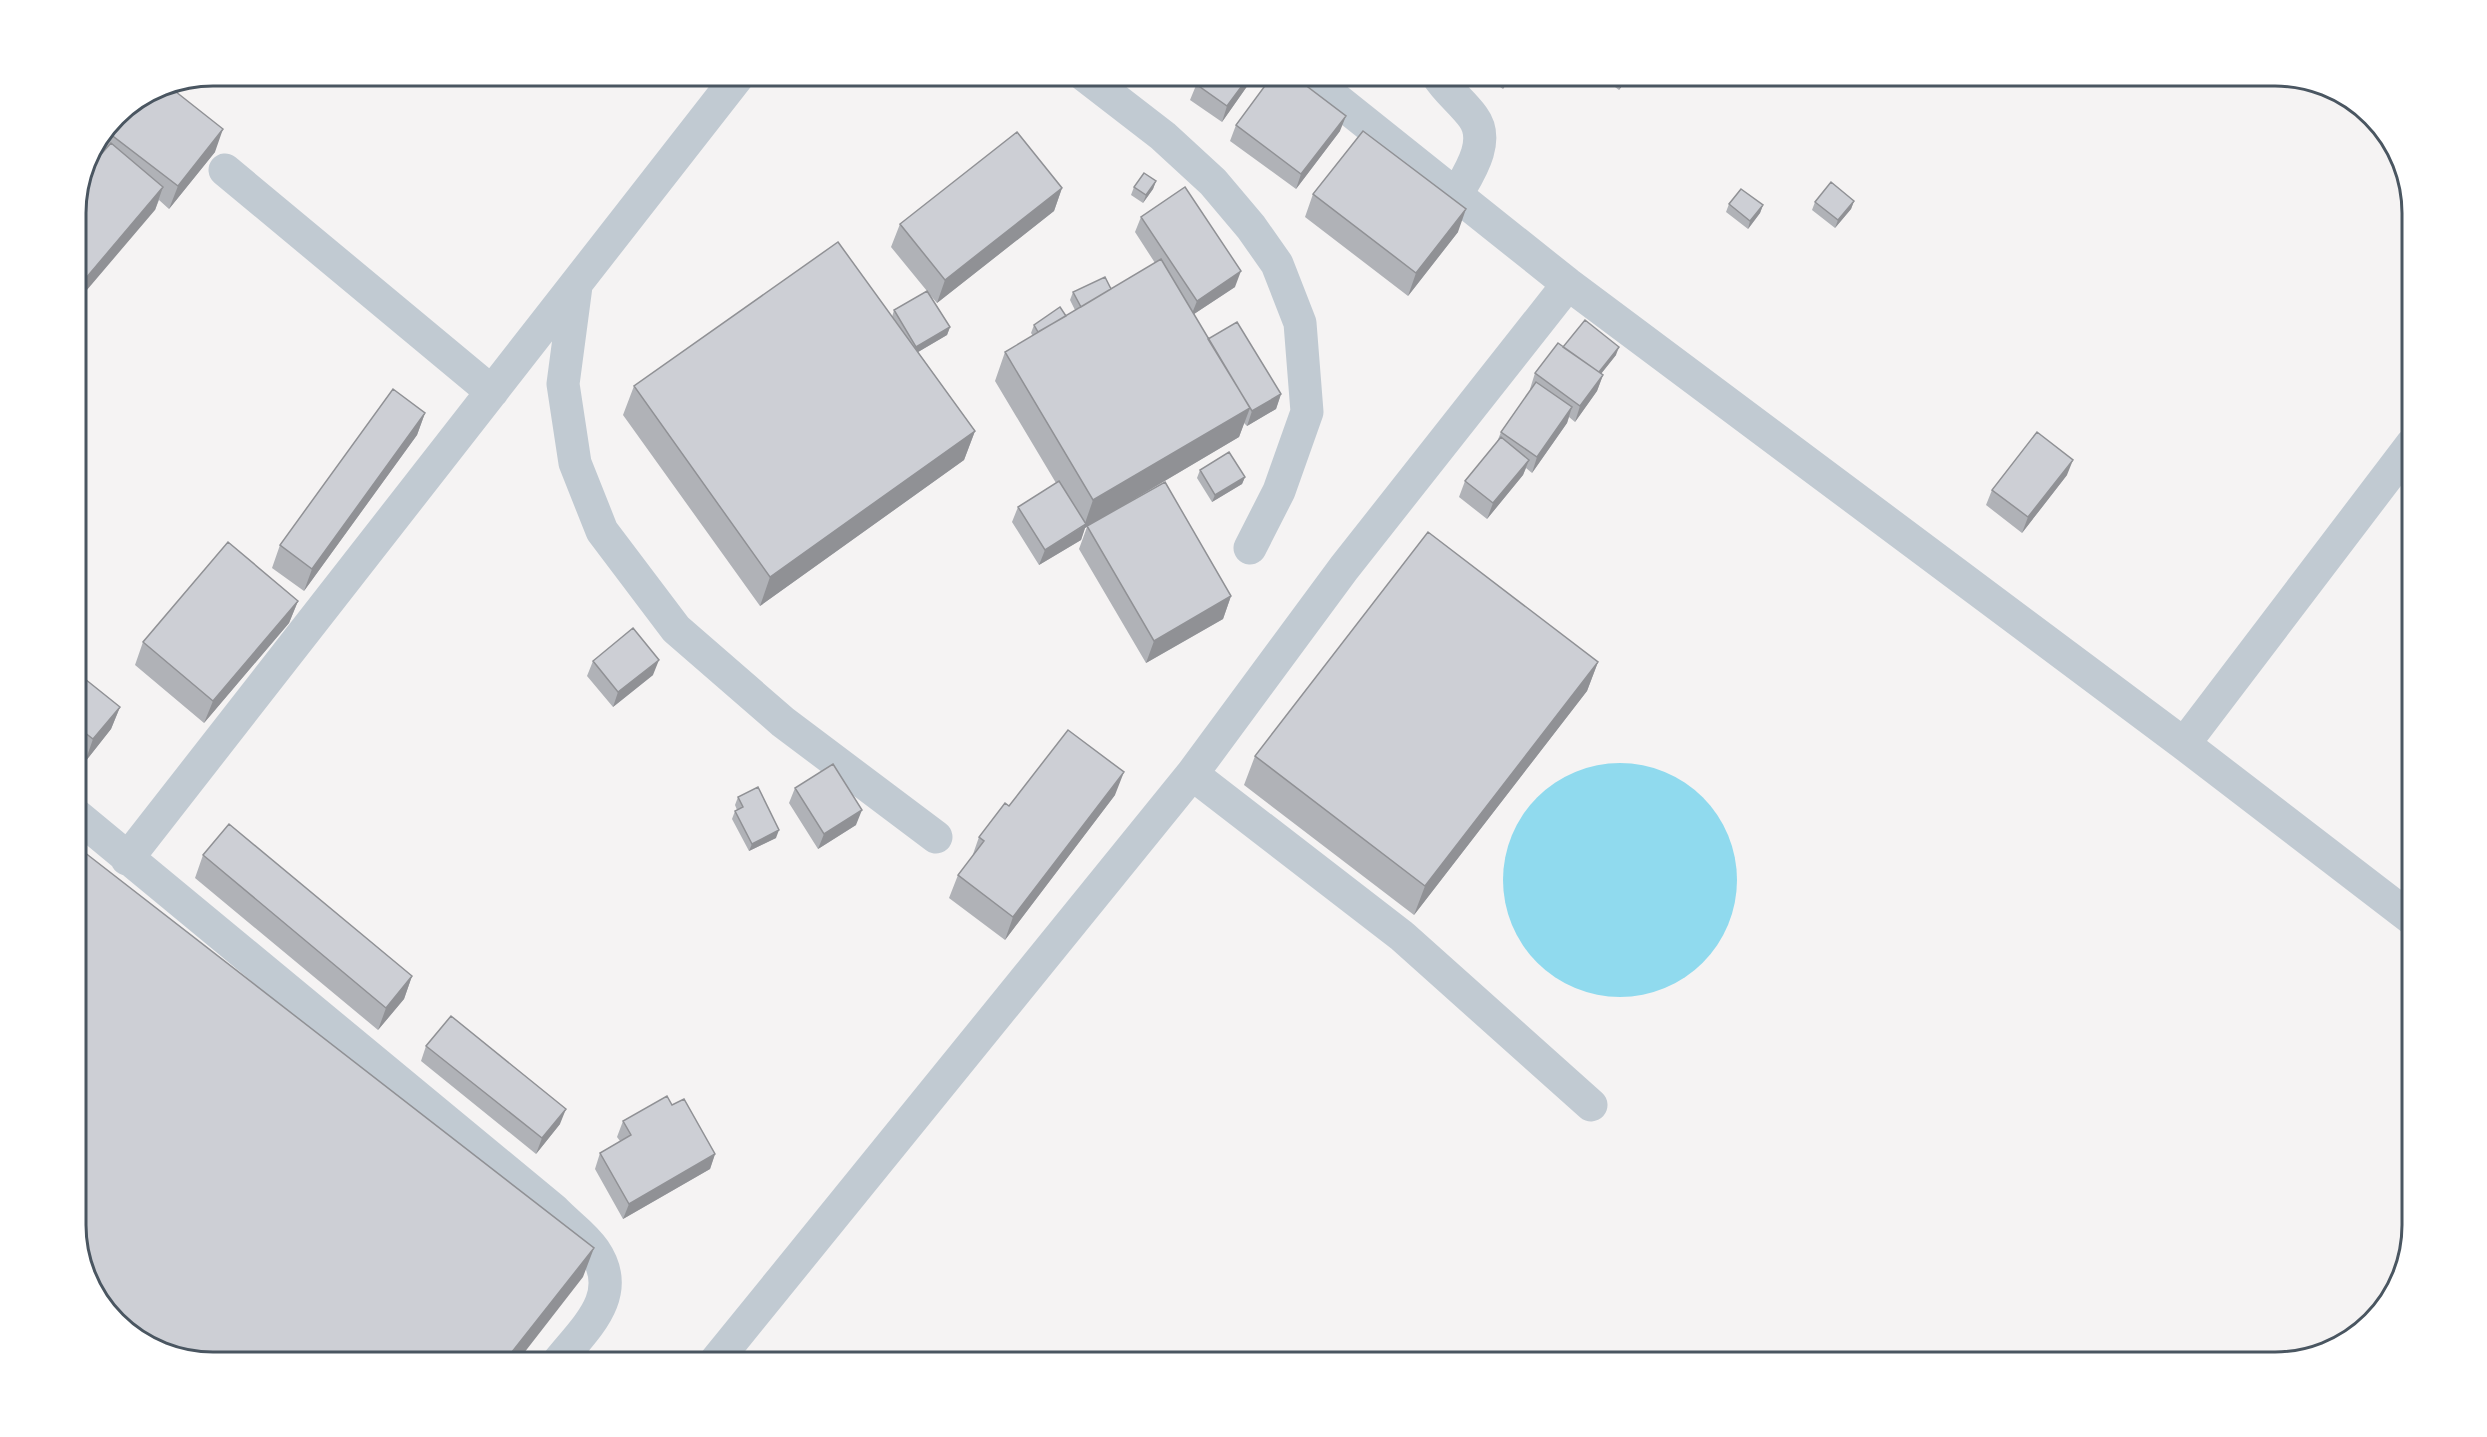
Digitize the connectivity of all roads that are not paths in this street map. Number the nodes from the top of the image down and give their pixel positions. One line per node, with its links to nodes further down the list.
1 (730, 86): 7 (street)
2 (1098, 86): 11 (street)
3 (1320, 86): 6 (street)
4 (1446, 86): 6 (street)
5 (225, 170): 9 (street)
6 (1456, 194): 8 (street)
7 (576, 284): 9 (street); 15 (street)
8 (1568, 284): 12 (street); 13 (street)
9 (492, 392): 16 (street)
10 (2401, 458): 12 (street)
11 (1250, 548)
12 (2184, 744): 17 (street)
13 (1192, 774): 18 (street); 20 (street)
14 (86, 824): 16 (street)
15 (936, 837)
16 (127, 859): 19 (street)
17 (2402, 911)
18 (1591, 1105)
19 (566, 1352)
20 (723, 1352)

